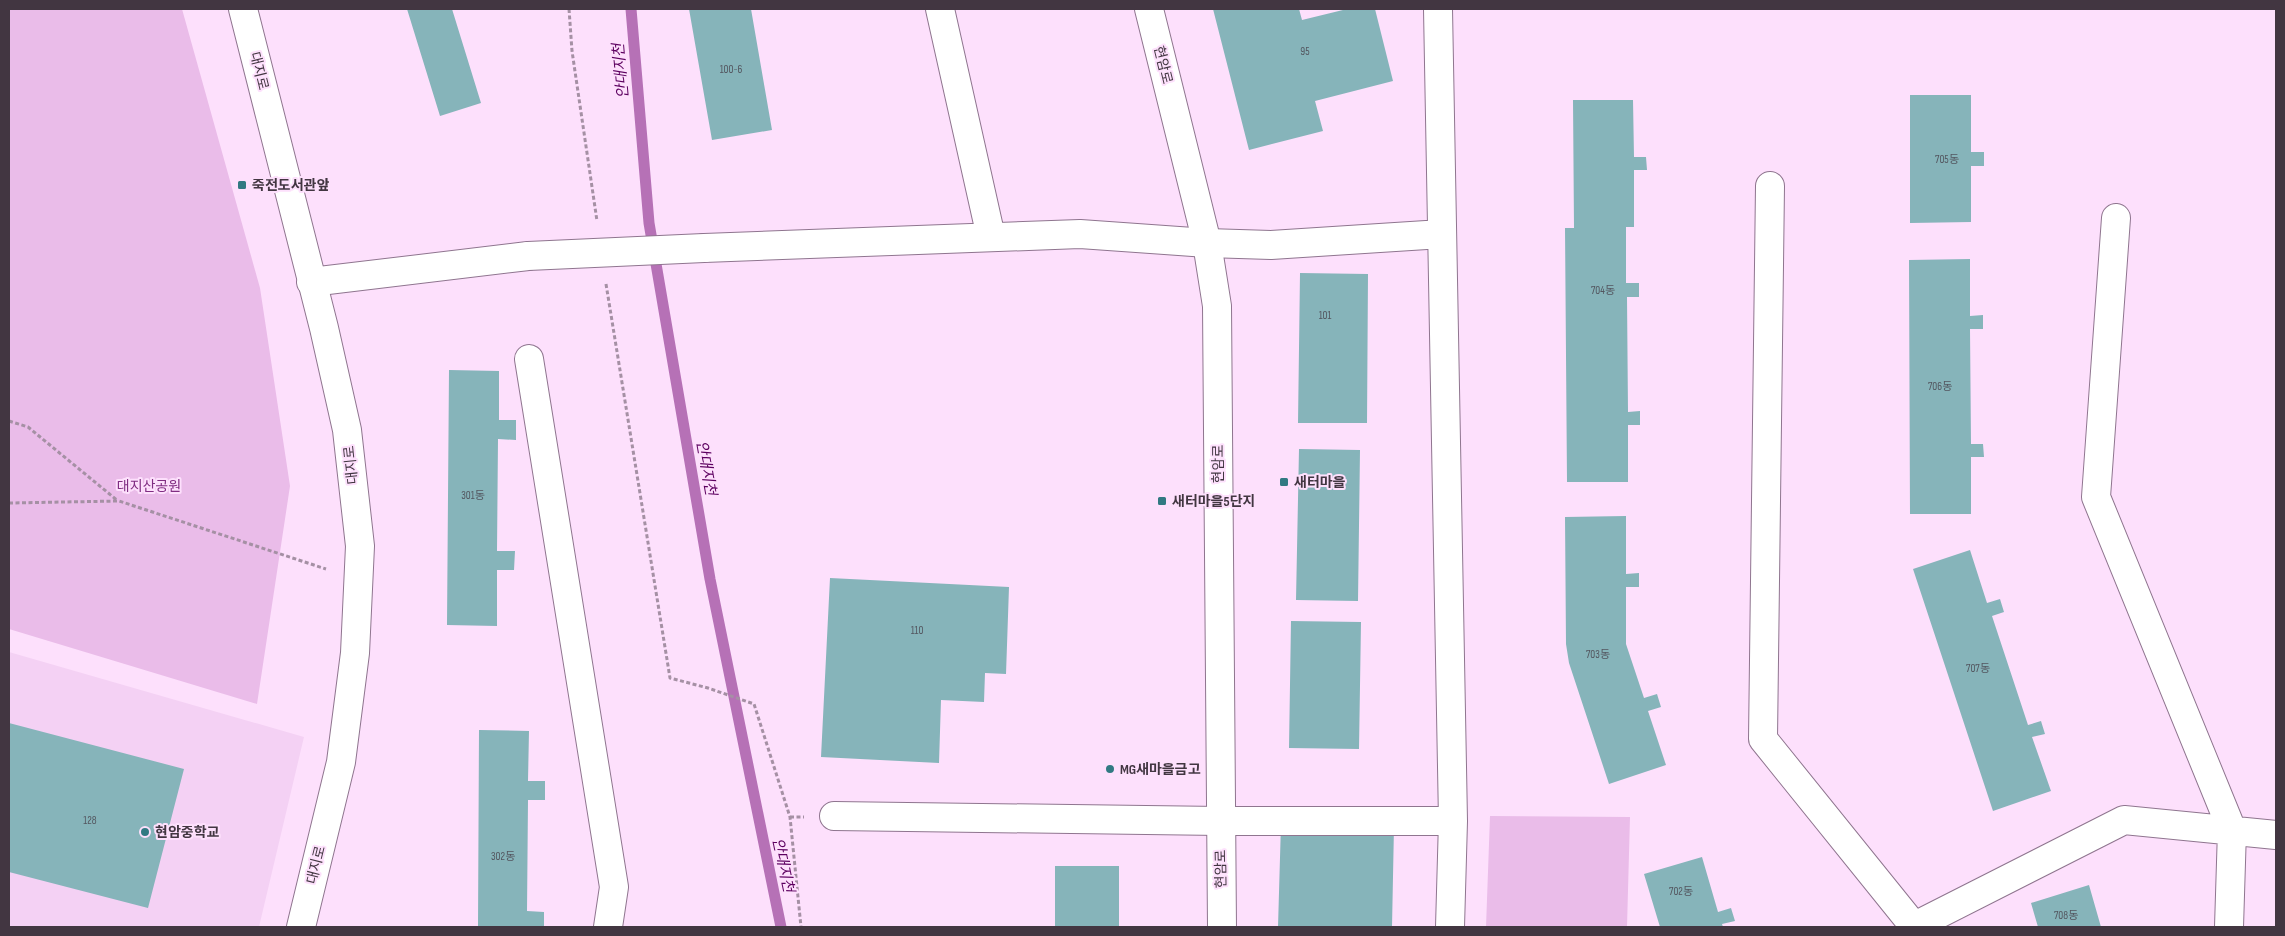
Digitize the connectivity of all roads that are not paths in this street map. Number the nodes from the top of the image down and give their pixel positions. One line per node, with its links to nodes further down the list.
1 (243, 9): 10 (street, 대지로)
2 (940, 9): 8 (street)
3 (1149, 9): 9 (street, 현암로)
4 (1438, 9): 7 (street)
5 (1770, 186): 17 (street)
6 (2116, 218): 15 (street)
7 (1442, 234): 9 (street); 14 (street)
8 (991, 237): 9 (street); 10 (street, bridge)
9 (1207, 243): 13 (street, 현암로)
10 (311, 282): 18 (street, 대지로)
11 (529, 359): 19 (street)
12 (834, 816): 13 (street)
13 (1220, 821): 14 (street); 20 (street, 현암로)
14 (1453, 821): 21 (street)
15 (2232, 830): 16 (street); 17 (street); 22 (street)
16 (2276, 834)
17 (1913, 926)
18 (301, 927)
19 (608, 927)
20 (1222, 927)
21 (1450, 927)
22 (2229, 927)

